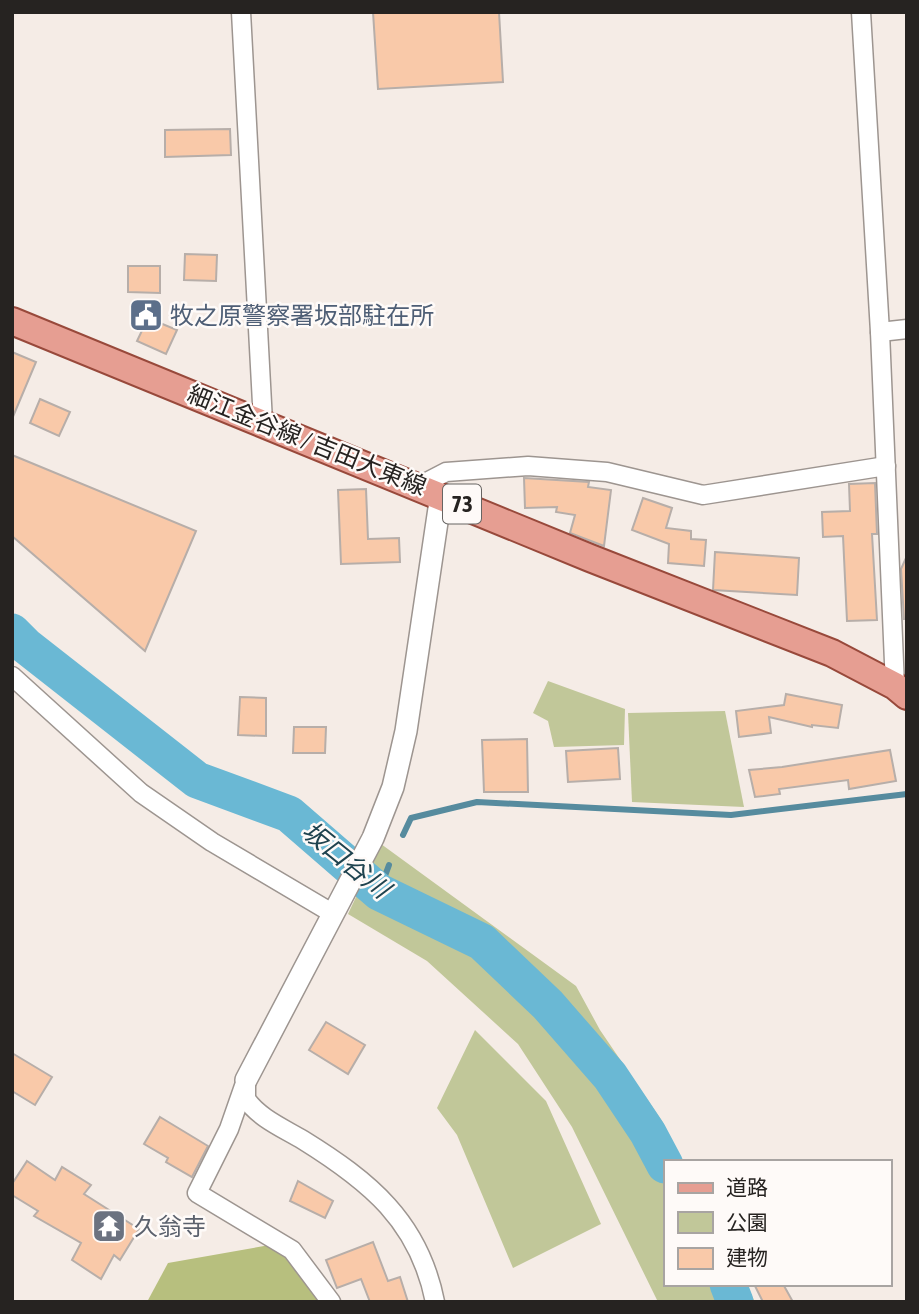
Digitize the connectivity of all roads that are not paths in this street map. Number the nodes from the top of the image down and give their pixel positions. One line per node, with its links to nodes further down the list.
1 (241, 12): 6 (street)
2 (862, 12): 5 (street)
3 (12, 321): 6 (main road, 細江金谷線 / 吉田大東線 / 73)
4 (907, 329): 5 (street)
5 (880, 332): 7 (street)
6 (263, 422): 8 (main road, 細江金谷線 / 吉田大東線 / 73)
7 (886, 466): 8 (street); 10 (street)
8 (430, 490): 10 (main road, 細江金谷線 / 吉田大東線 / 73); 11 (street)
9 (12, 676): 11 (street)
10 (901, 691)
11 (334, 909): 12 (street)
12 (246, 1080): 13 (street); 14 (street)
13 (331, 1302)
14 (435, 1302)

